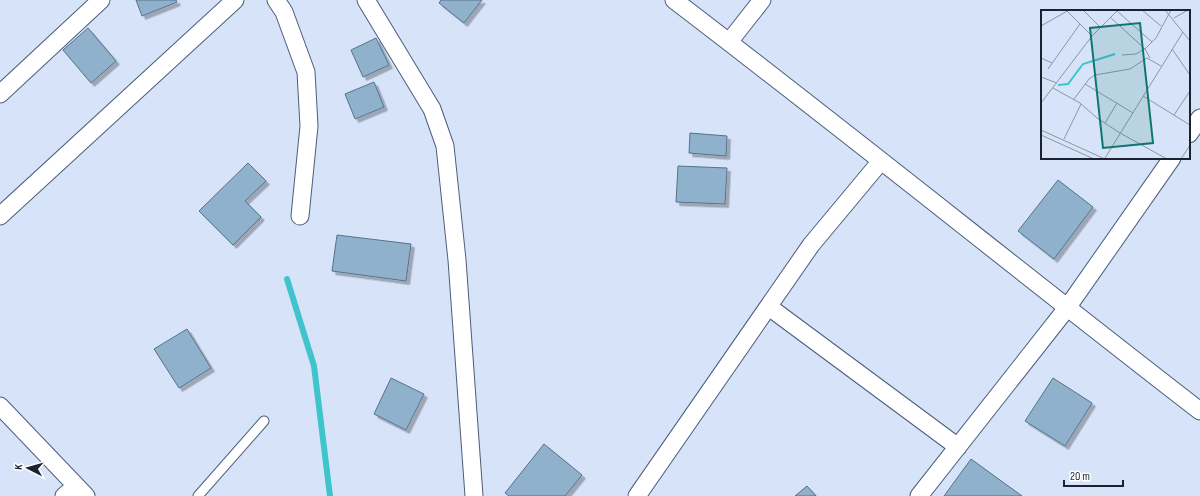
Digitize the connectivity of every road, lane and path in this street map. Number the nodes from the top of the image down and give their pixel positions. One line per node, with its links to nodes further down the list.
1 (101, 0): 8 (street)
2 (235, 0): 13 (street)
3 (276, 0): 14 (street)
4 (366, 0): 23 (street)
5 (674, 0): 7 (street)
6 (762, 0): 7 (street)
7 (729, 42): 12 (street)
8 (0, 94)
9 (1200, 118): 10 (street)
10 (1190, 133)
11 (1171, 159): 16 (street)
12 (881, 161): 15 (street); 16 (street)
13 (0, 216)
14 (300, 216)
15 (768, 307): 20 (street); 24 (street)
16 (1067, 308): 18 (street); 20 (street)
17 (0, 406): 21 (street)
18 (1200, 411)
19 (264, 421): 22 (lane)
20 (958, 446): 25 (street)
21 (75, 493)
22 (198, 496)
23 (474, 496)
24 (637, 496)
25 (919, 496)

